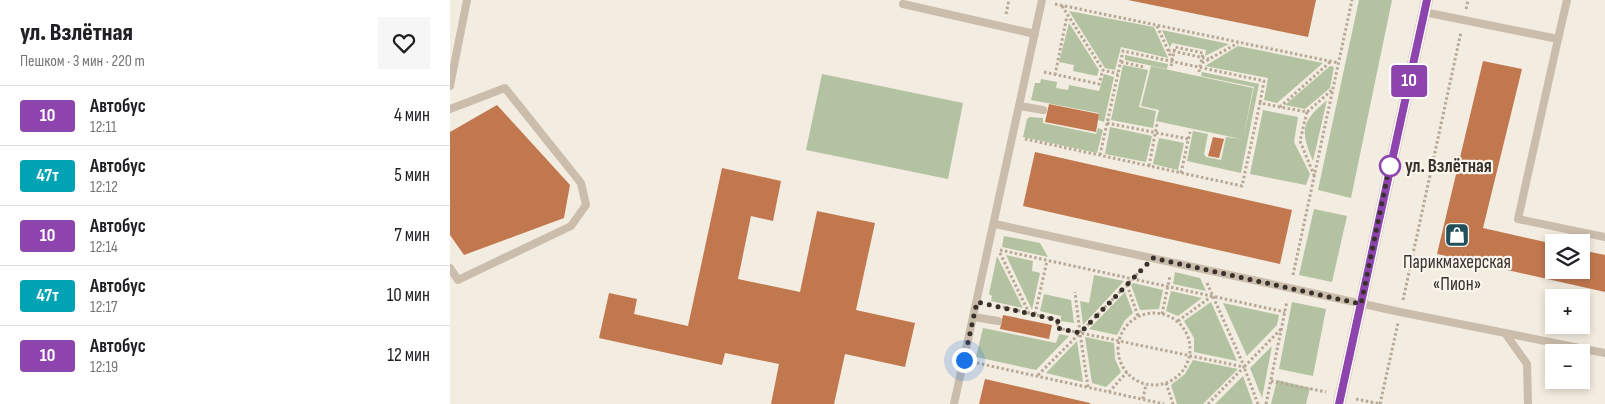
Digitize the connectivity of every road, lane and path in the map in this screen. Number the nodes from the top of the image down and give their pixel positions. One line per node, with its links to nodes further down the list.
1 (467, 0): 32 (lane)
2 (1042, 0): 13 (lane)
3 (1352, 0): 23 (path)
4 (1468, 0): 11 (path)
5 (1567, 0): 14 (lane)
6 (903, 4): 13 (lane)
7 (1055, 4): 8 (path)
8 (1062, 6): 10 (path); 12 (path)
9 (1425, 6): 11 (lane); 64 (street)
10 (1067, 15): 27 (path); 31 (path)
11 (1464, 20): 14 (lane); 66 (path)
12 (1156, 26): 15 (path); 16 (path)
13 (1035, 34): 35 (lane)
14 (1558, 39): 51 (lane)
15 (1238, 43): 19 (path); 22 (path)
16 (1168, 50): 17 (path); 20 (path)
17 (1174, 52): 18 (path); 20 (path)
18 (1202, 57): 19 (path); 25 (path)
19 (1210, 59): 25 (path)
20 (1172, 60): 21 (path); 24 (path); 25 (path)
21 (1121, 62): 26 (path); 30 (path)
22 (1331, 62): 23 (path); 36 (path)
23 (1339, 64): 33 (path)
24 (1171, 66)
25 (1199, 66): 29 (path); 34 (path)
26 (1144, 67)
27 (1103, 70): 30 (path); 31 (path)
28 (1044, 72): 31 (path)
29 (1199, 72)
30 (1118, 74): 40 (path)
31 (1055, 75)
32 (450, 86)
33 (1333, 89): 39 (path); 49 (path)
34 (1260, 103): 36 (path); 48 (path)
35 (1020, 106): 38 (lane); 44 (lane)
36 (1280, 107): 39 (path)
37 (450, 110): 55 (lane)
38 (1044, 110)
39 (1307, 112): 49 (path)
40 (1107, 123): 43 (path); 46 (path)
41 (1157, 124): 43 (path)
42 (1190, 132): 45 (path)
43 (1156, 133): 45 (path); 47 (path)
44 (1013, 137): 46 (path); 50 (lane)
45 (1188, 139): 48 (path)
46 (1100, 155): 47 (path)
47 (1149, 166): 48 (path)
48 (1181, 173)
49 (1314, 175): 60 (path)
50 (995, 224): 52 (lane); 63 (lane)
51 (1605, 237)
52 (1153, 258): 54 (lane); 57 (path)
53 (1047, 260): 57 (path); 67 (path); 68 (path)
54 (1173, 262): 56 (lane); 59 (path)
55 (450, 268)
56 (1200, 268): 60 (lane); 62 (path)
57 (1133, 279): 58 (path); 59 (path)
58 (1127, 285): 70 (path); 75 (path)
59 (1168, 286): 62 (path); 69 (path)
60 (1290, 288): 64 (lane); 65 (path)
61 (1075, 292): 75 (path)
62 (1212, 296): 65 (path); 72 (path); 81 (path)
63 (977, 302): 67 (path); 71 (lane)
64 (1361, 304): 66 (lane); 95 (street)
65 (1285, 312): 74 (path)
66 (1400, 312): 76 (lane); 96 (path)
67 (1030, 313): 68 (path)
68 (1035, 314): 75 (path)
69 (1162, 314): 70 (path); 72 (path)
70 (1138, 316): 77 (path)
71 (974, 317): 73 (lane); 80 (lane)
72 (1178, 321): 79 (path)
73 (998, 322)
74 (1282, 328): 81 (path); 94 (path)
75 (1080, 333): 77 (path); 83 (path); 86 (path)
76 (1506, 333): 78 (lane); 97 (lane)
77 (1119, 341): 79 (path); 82 (path)
78 (1605, 353)
79 (1190, 356): 81 (path); 84 (path)
80 (964, 360): 83 (path); 89 (lane)
81 (1244, 367): 92 (path); 93 (path)
82 (1127, 372): 85 (path); 87 (path)
83 (1037, 376): 86 (path)
84 (1166, 382): 85 (path); 91 (path)
85 (1146, 384): 88 (path)
86 (1088, 387): 87 (path)
87 (1109, 392): 88 (path)
88 (1143, 399): 90 (path)
89 (954, 404)
90 (1164, 404)
91 (1174, 404)
92 (1208, 404)
93 (1258, 404)
94 (1266, 404)
95 (1339, 404)
96 (1380, 404)
97 (1528, 404)

